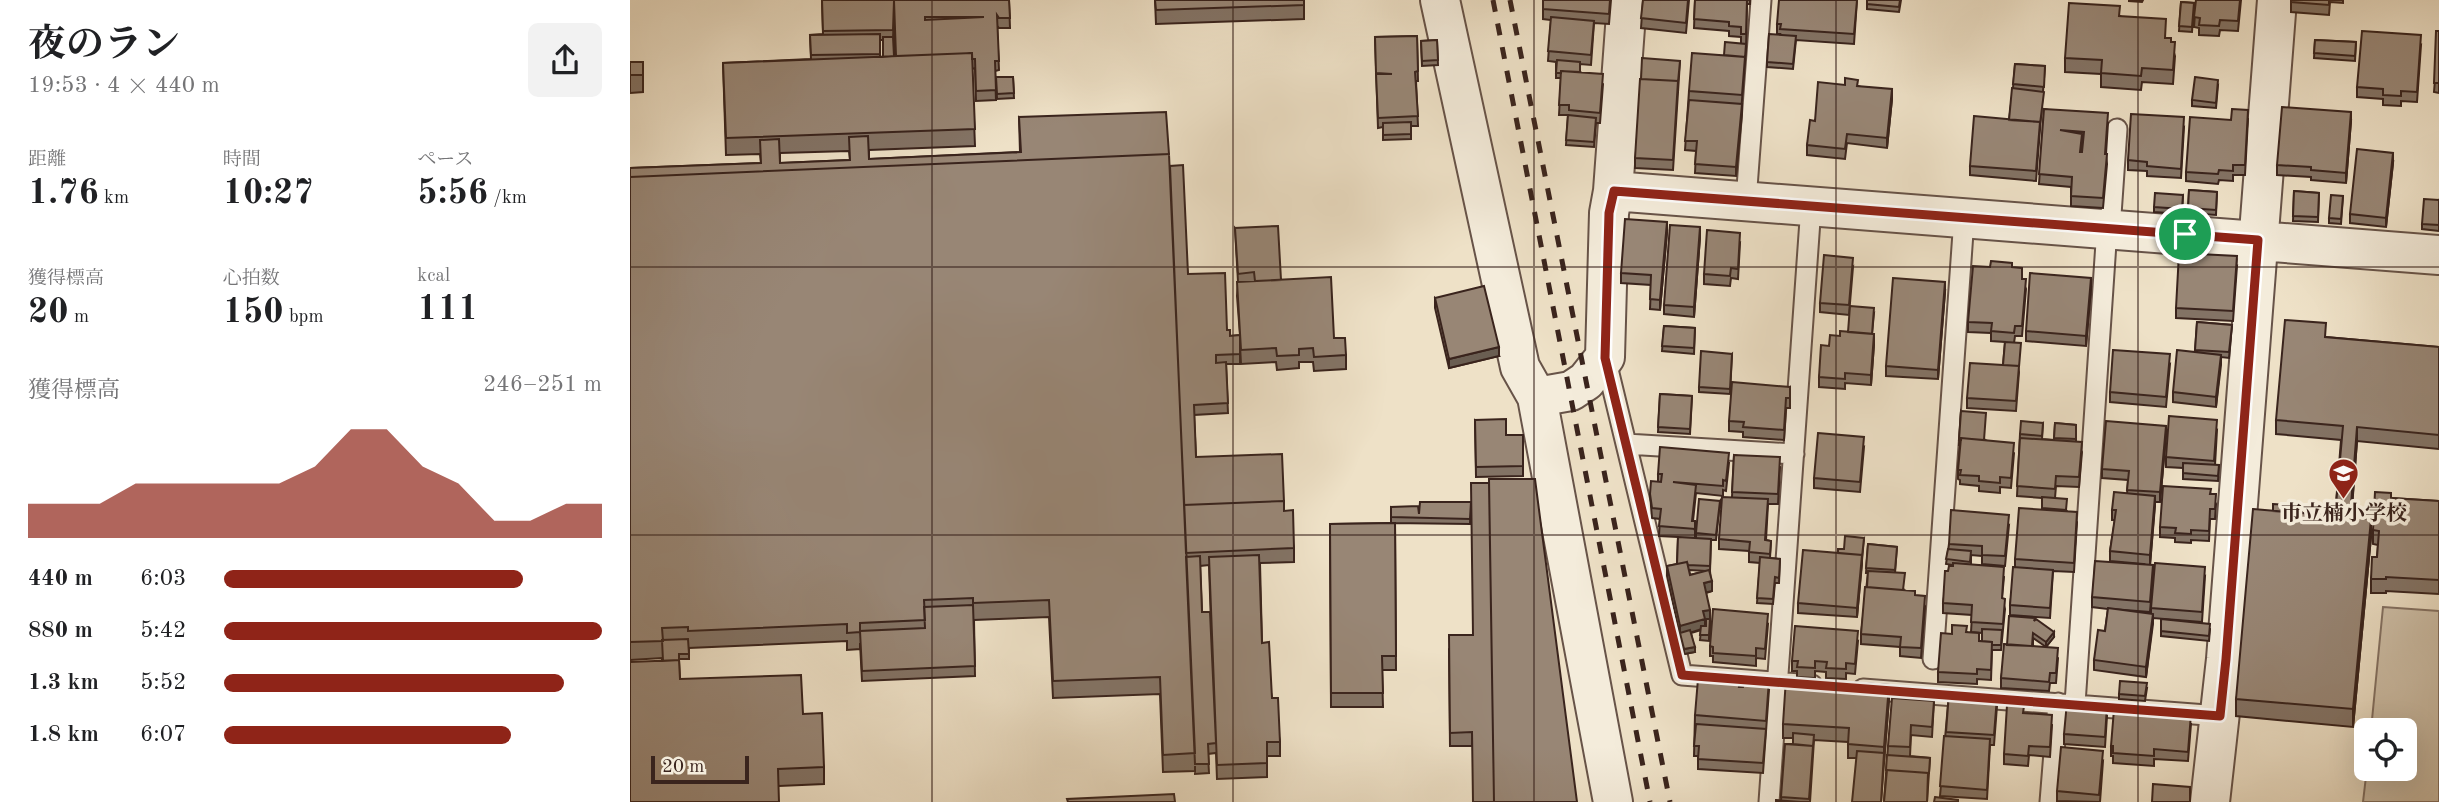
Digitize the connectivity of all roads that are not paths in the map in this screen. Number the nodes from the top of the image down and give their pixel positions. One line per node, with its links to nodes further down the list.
1 (1440, 0): 14 (street)
2 (1627, 0): 6 (street)
3 (1760, 0): 7 (lane)
4 (2277, 0): 11 (street)
5 (2117, 129): 10 (lane)
6 (1614, 191): 7 (street); 13 (street)
7 (1746, 201): 8 (street)
8 (1811, 206): 9 (street); 16 (lane)
9 (1964, 218): 10 (street); 17 (lane)
10 (2109, 229): 11 (street); 19 (lane)
11 (2258, 240): 12 (street); 20 (street)
12 (2439, 255)
13 (1605, 358): 14 (street); 15 (lane)
14 (1537, 397): 21 (street)
15 (1626, 444): 16 (lane); 18 (lane)
16 (1794, 454): 18 (lane)
17 (1933, 659)
18 (1778, 682): 19 (lane); 22 (lane)
19 (2066, 704): 20 (lane); 23 (lane)
20 (2220, 716): 24 (street)
21 (1613, 802)
22 (1769, 802)
23 (2050, 802)
24 (2210, 802)

